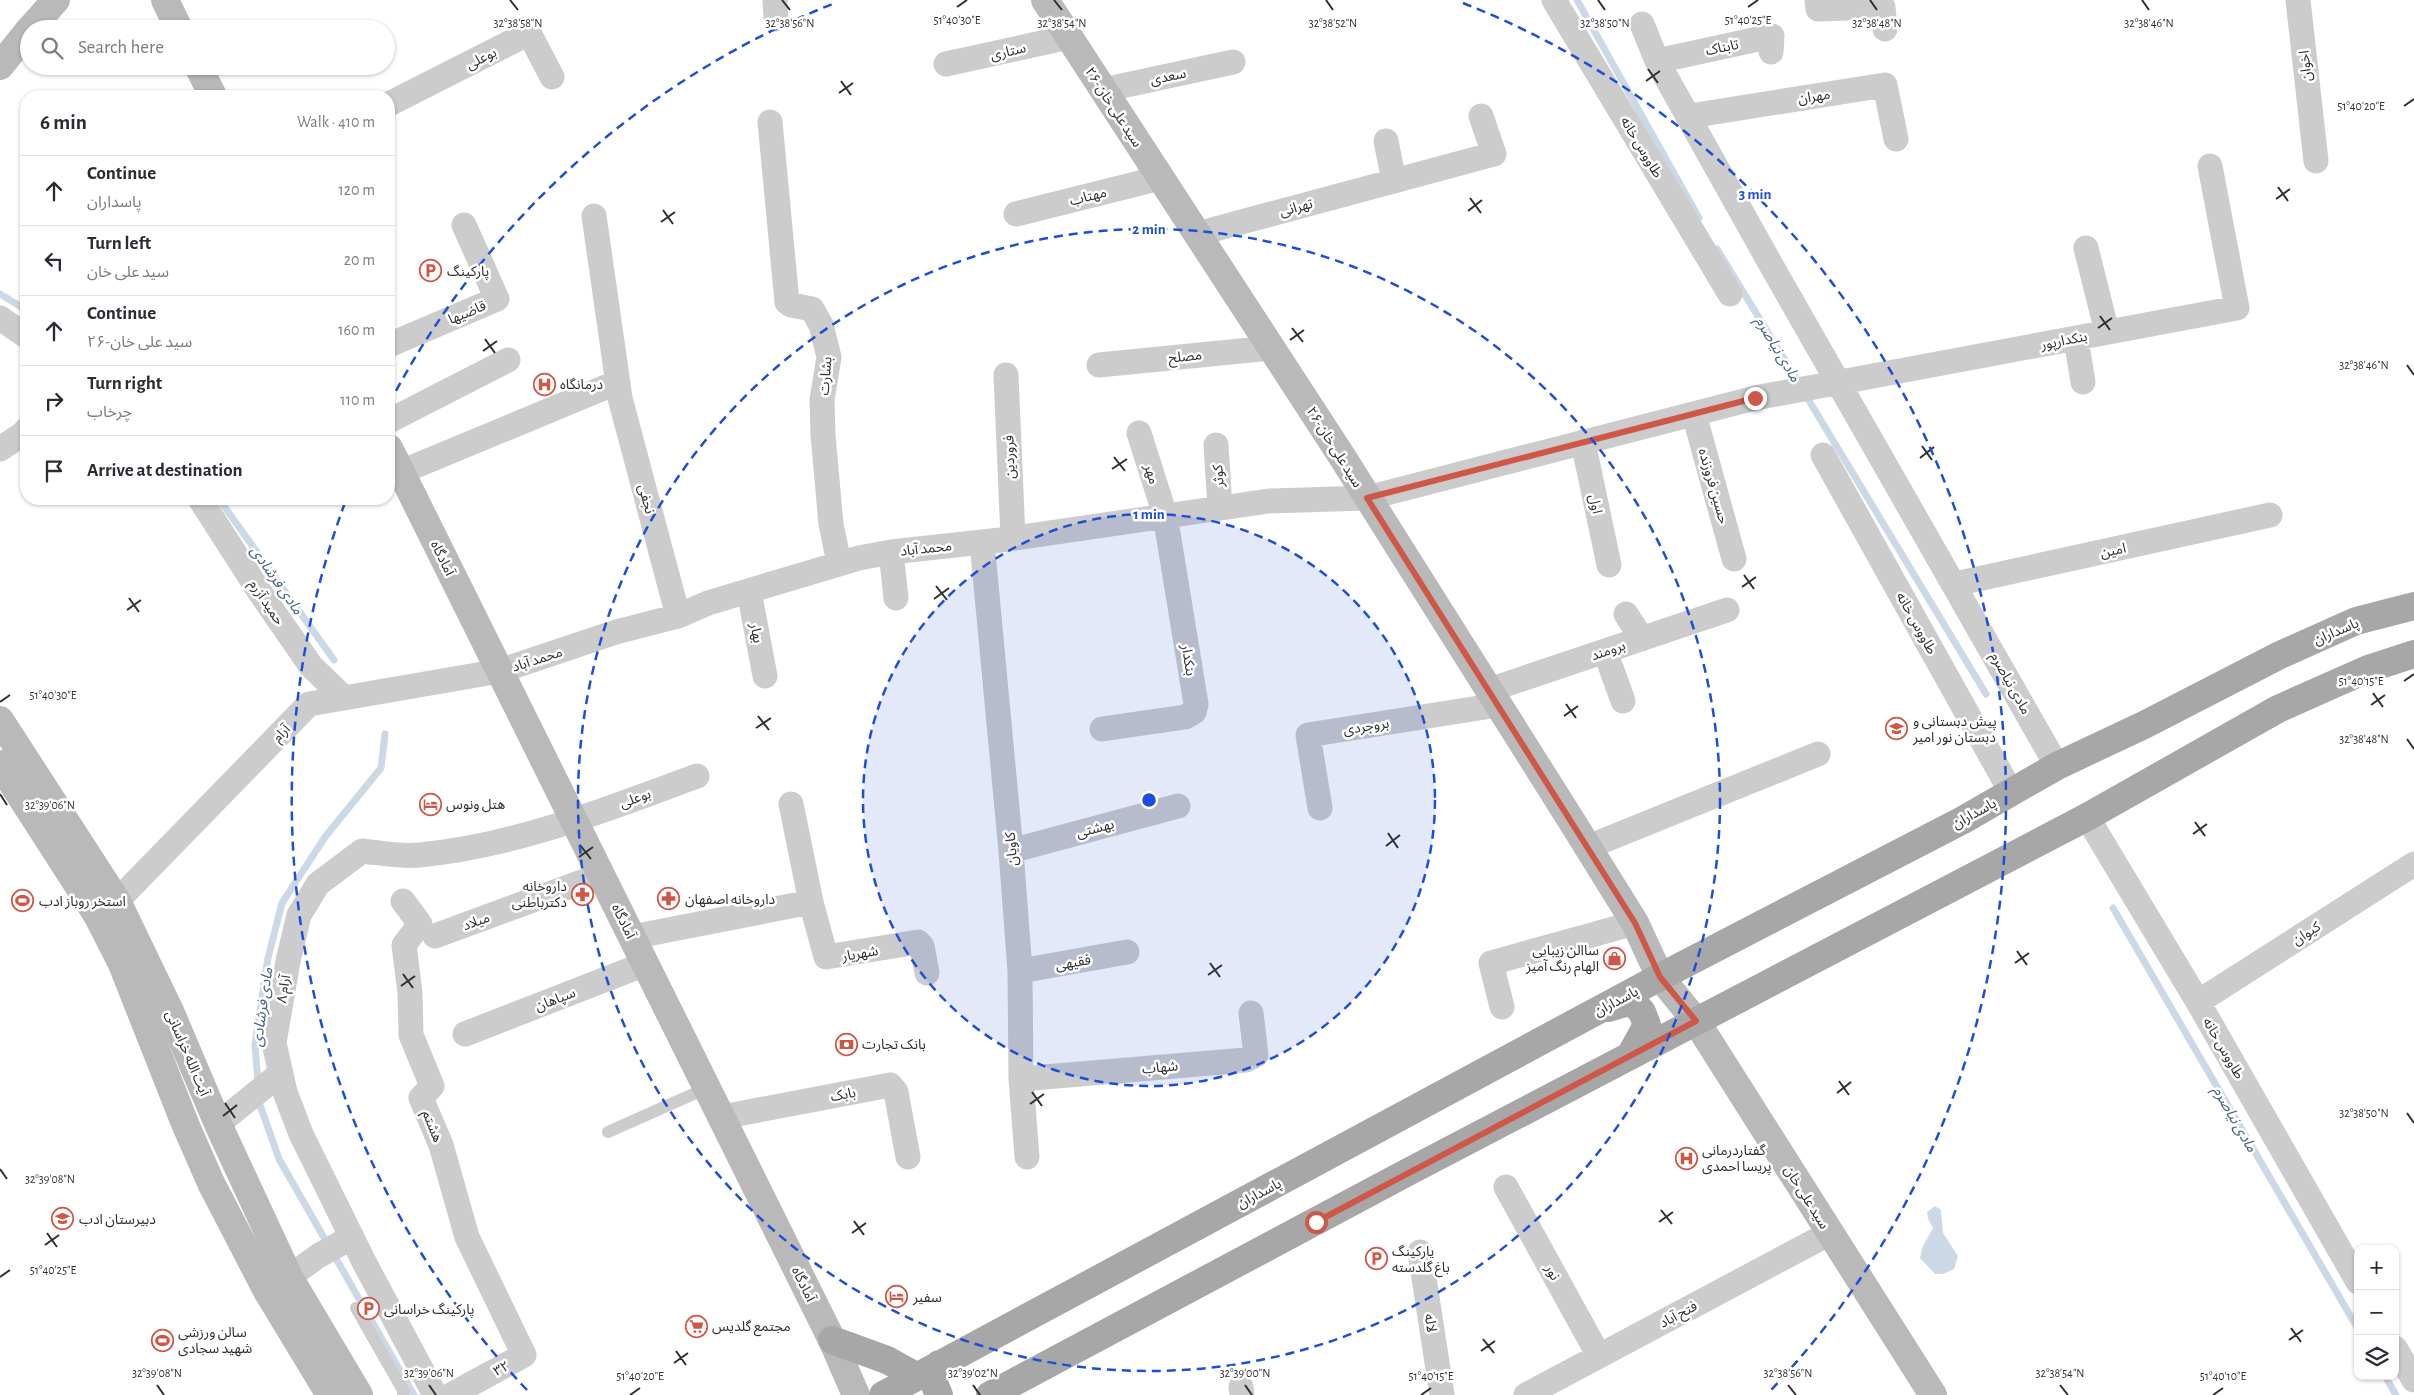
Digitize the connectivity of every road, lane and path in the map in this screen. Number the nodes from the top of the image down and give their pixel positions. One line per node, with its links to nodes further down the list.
1 (56, 0): 9 (main road)
2 (71, 0): 10 (lane)
3 (165, 0): 11 (main road)
4 (190, 0): 12 (main road)
5 (1045, 0): 15 (main road, ۲۶-سید علی خان)
6 (1554, 0): 43 (street, طاووس خانه)
7 (1817, 0): 14 (street)
8 (2298, 0): 34 (street, اخوان)
9 (40, 20)
10 (43, 20)
11 (176, 20)
12 (184, 20)
13 (1642, 24): 19 (street, مادی نیاصرم)
14 (1885, 30)
15 (1069, 37): 21 (street, ستاری); 27 (main road, ۲۶-سید علی خان)
16 (20, 43): 22 (main road)
17 (20, 50): 25 (lane)
18 (1771, 52): 19 (street, تابناک)
19 (1658, 61): 30 (street, مادی نیاصرم)
20 (1233, 62): 27 (street, سعدی)
21 (946, 64)
22 (0, 66)
23 (202, 75): 26 (main road)
24 (552, 76): 28 (street, بوعلی)
25 (0, 81)
26 (210, 90)
27 (1104, 90): 36 (main road, ۲۶-سید علی خان)
28 (395, 101)
29 (1481, 116): 37 (street, تهرانی)
30 (1690, 116): 32 (street, مهران); 53 (street, مادی نیاصرم)
31 (770, 122): 74 (street, بشارت)
32 (1896, 139)
33 (1386, 141): 37 (street)
34 (2316, 161)
35 (2210, 166): 46 (street, بنکدارپور)
36 (1160, 178): 38 (street, مهتاب); 41 (main road, ۲۶-سید علی خان)
37 (1394, 181): 41 (street, تهرانی)
38 (1016, 214)
39 (594, 216): 54 (street, نجفی)
40 (464, 225): 48 (street, قاضیها)
41 (1197, 234): 49 (main road, ۲۶-سید علی خان)
42 (2086, 248): 46 (street)
43 (1730, 294)
44 (0, 318): 45 (street)
45 (20, 332)
46 (2107, 332): 47 (street, بنکدارپور)
47 (2076, 338): 53 (street, بنکدارپور); 55 (street)
48 (395, 342)
49 (1271, 348): 51 (street, مصلح); 65 (main road, ۲۶-سید علی خان)
50 (508, 360): 57 (street)
51 (1099, 365)
52 (1006, 375): 70 (street, فروردین)
53 (1837, 381): 56 (street, بنکدارپور); 76 (street, مادی نیاصرم)
54 (618, 382): 64 (street); 82 (street, نجفی)
55 (2083, 382)
56 (1694, 414): 60 (street, بنکدارپور); 73 (street, حسین فروزنده)
57 (395, 418)
58 (1139, 432): 68 (street, مهر)
59 (20, 436): 62 (street)
60 (1583, 442): 65 (street, محمد آباد); 75 (street, اول)
61 (1216, 445): 67 (street, کوثر)
62 (0, 449)
63 (1823, 455): 97 (street, طاووس خانه)
64 (395, 460): 86 (main road, آمادگاه)
65 (1367, 498): 67 (street, محمد آباد); 89 (main road, ۲۶-سید علی خان)
66 (204, 505): 88 (street, حمید آزرم)
67 (1220, 508): 68 (street, محمد آباد)
68 (1165, 515): 70 (street, محمد آباد); 92 (street, بنکدار)
69 (2270, 515): 76 (street, امین)
70 (1013, 538): 71 (street, محمد آباد)
71 (982, 542): 72 (street, محمد آباد); 104 (street, کاویان)
72 (891, 552): 74 (street, محمد آباد); 78 (street)
73 (1734, 559)
74 (839, 563): 77 (street, محمد آباد)
75 (1609, 566)
76 (1955, 584): 94 (street, مادی نیاصرم)
77 (749, 591): 82 (street, محمد آباد); 87 (street, بهار)
78 (896, 598)
79 (2414, 606): 94 (main road, پاسداران)
80 (1727, 610): 83 (street, برومند)
81 (1626, 614): 83 (street)
82 (678, 616): 86 (street, محمد آباد)
83 (1642, 639): 84 (street, برومند)
84 (1605, 651): 89 (street, برومند); 90 (street)
85 (2414, 654): 101 (main road)
86 (500, 671): 88 (street, آرام); 102 (main road, آمادگاه)
87 (765, 676)
88 (344, 698): 107 (street, آرام)
89 (1494, 698): 100 (street, بروجردی); 103 (main road, ۲۶-سید علی خان)
90 (1623, 701)
91 (0, 720): 95 (main road, آیت الله خراسانی)
92 (1102, 729)
93 (1818, 754): 103 (street)
94 (2057, 766): 97 (main road, پاسداران)
95 (12, 768): 107 (main road, آیت الله خراسانی); 146 (main road, آیت الله خراسانی)
96 (697, 776): 102 (street, بوعلی)
97 (2011, 792): 117 (main road, پاسداران)
98 (791, 804): 109 (street, شهریار)
99 (1178, 806): 104 (street, بهشتی)
100 (1320, 808)
101 (2087, 817): 118 (street, طاووس خانه); 122 (main road)
102 (574, 822): 106 (main road, آمادگاه); 125 (street, ۸ آرام)
103 (1588, 847): 110 (main road, ۲۶-سید علی خان)
104 (1011, 851): 115 (street, کاویان)
105 (2414, 864): 118 (street, کیوان)
106 (601, 875): 111 (street, میلاد); 112 (main road, آمادگاه)
107 (118, 901): 129 (main road, آیت الله خراسانی)
108 (403, 901): 141 (street, هشتم)
109 (811, 902): 112 (street); 116 (street, شهریار)
110 (1635, 923): 117 (main road, ۲۶-سید علی خان); 119 (street)
111 (435, 936)
112 (632, 937): 114 (main road, آمادگاه)
113 (1127, 952): 115 (street, فقیهی)
114 (645, 964): 123 (street, سپاهان); 127 (main road, آمادگاه)
115 (1020, 971): 126 (street, کاویان)
116 (927, 972)
117 (1660, 977): 120 (main road, پاسداران); 122 (main road, سید علی خان)
118 (2198, 1002): 137 (street, طاووس خانه)
119 (1502, 1007)
120 (1596, 1012): 124 (main road); 144 (main road, پاسداران)
121 (1251, 1013): 126 (street, شهاب)
122 (1696, 1021): 124 (main road); 134 (main road, سید علی خان)
123 (465, 1034)
124 (1632, 1054): 154 (main road)
125 (281, 1073): 129 (street); 135 (street, ۸ آرام)
126 (1021, 1079): 132 (street, کاویان)
127 (707, 1088): 128 (main road, آمادگاه); 130 (lane)
128 (722, 1117): 131 (street, بابک); 140 (main road, آمادگاه)
129 (218, 1124): 138 (main road, آیت الله خراسانی)
130 (608, 1132)
131 (908, 1157)
132 (1027, 1157)
133 (1506, 1187): 143 (street, نور)
134 (1830, 1233): 143 (street, فتح آباد); 157 (main road, سید علی خان)
135 (352, 1237): 138 (street); 149 (street, ۸ آرام)
136 (1420, 1252): 155 (street, لاله)
137 (2354, 1275)
138 (289, 1277): 147 (main road, آیت الله خراسانی)
139 (356, 1308): 148 (lane)
140 (832, 1340): 144 (main road); 151 (main road, آمادگاه)
141 (524, 1355): 150 (street, ۳۲)
142 (2399, 1355): 145 (street)
143 (1599, 1356): 156 (street, فتح آباد)
144 (928, 1370): 152 (main road, پاسداران); 153 (main road)
145 (2414, 1380)
146 (330, 1395)
147 (359, 1395)
148 (403, 1395)
149 (435, 1395)
150 (451, 1395)
151 (856, 1395)
152 (883, 1395)
153 (939, 1395)
154 (990, 1395)
155 (1442, 1395)
156 (1526, 1395)
157 (1933, 1395)

